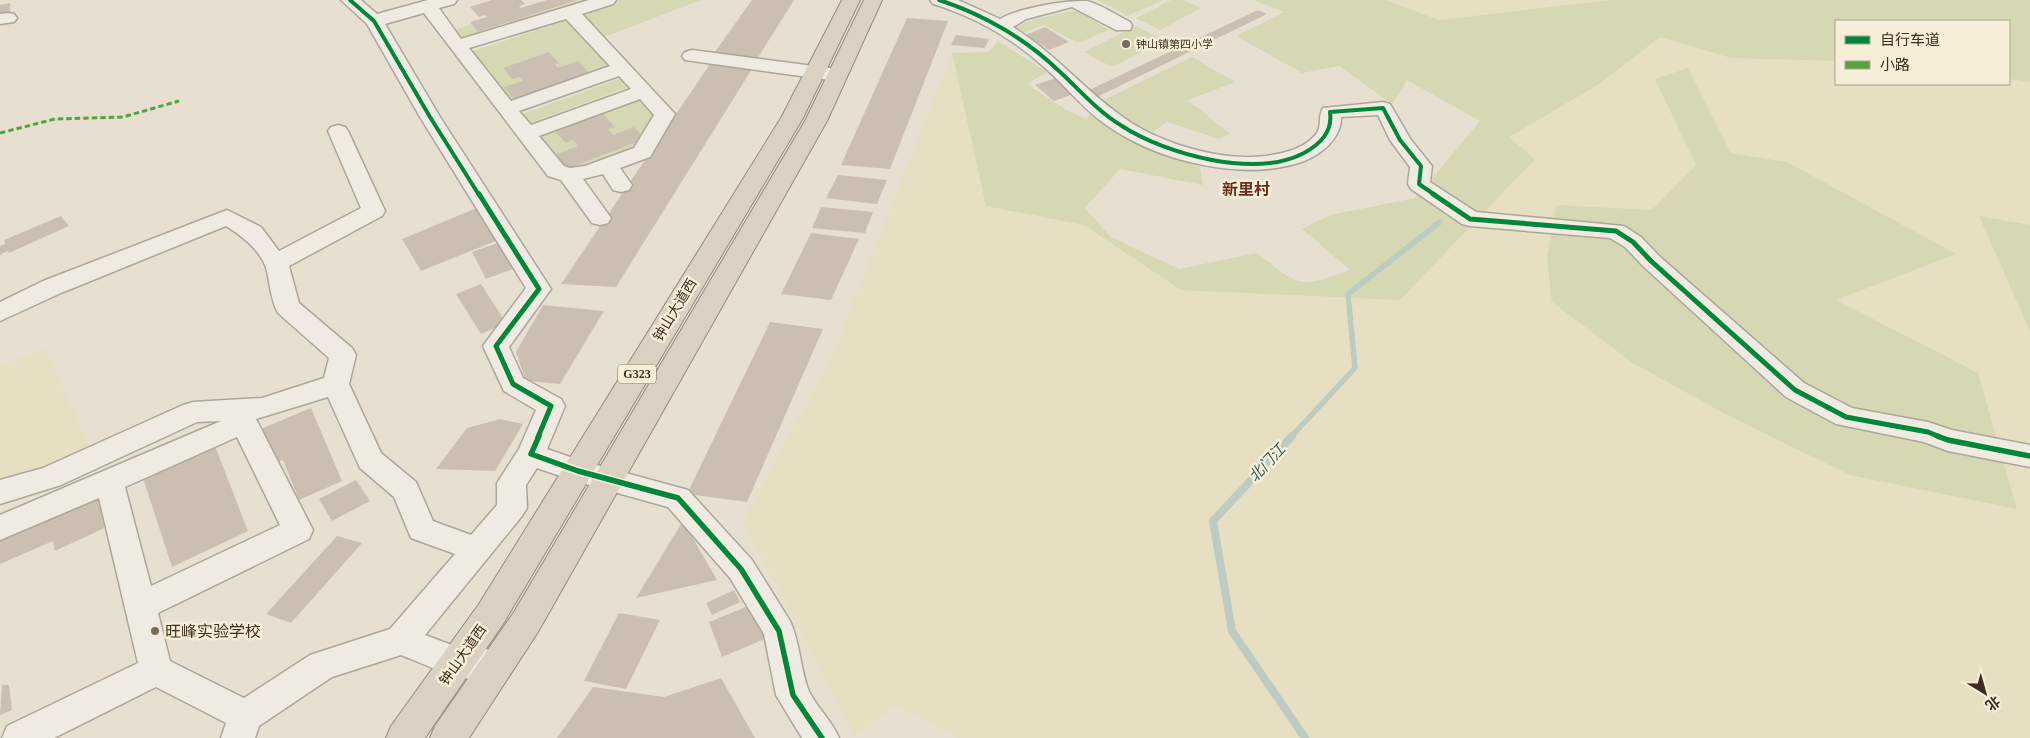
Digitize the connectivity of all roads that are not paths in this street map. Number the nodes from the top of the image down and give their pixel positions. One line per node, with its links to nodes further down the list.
1 (350, 0): 9 (street)
2 (448, 0): 7 (street)
3 (607, 0): 8 (street)
4 (851, 0): 15 (highway, 钟山大道西 / G323)
5 (873, 0): 15 (highway, 钟山大道西 / G323)
6 (955, 1): 11 (street)
7 (420, 2): 9 (street); 12 (street)
8 (570, 12): 12 (street); 14 (street)
9 (374, 21): 27 (street)
10 (1123, 26): 11 (street)
11 (999, 28): 28 (street)
12 (457, 46): 17 (street)
13 (692, 56): 15 (street)
14 (624, 68): 16 (street); 17 (street)
15 (826, 74): 29 (highway, 钟山大道西 / G323); 30 (highway, 钟山大道西 / G323)
16 (645, 91): 19 (street); 20 (street)
17 (506, 109): 19 (street)
18 (338, 131): 24 (street)
19 (526, 134): 21 (street)
20 (607, 165): 21 (street); 22 (street)
21 (569, 175): 23 (street)
22 (620, 184)
23 (600, 218)
24 (275, 263): 25 (street); 26 (street)
25 (0, 312)
26 (336, 384): 32 (street); 34 (street)
27 (531, 454): 29 (street); 34 (street)
28 (2030, 456)
29 (578, 471): 30 (street); 37 (highway, 钟山大道西 / G323)
30 (609, 478): 38 (highway, 钟山大道西 / G323); 44 (street)
31 (109, 481): 33 (street); 35 (street); 35 (street)
32 (0, 492)
33 (0, 528)
34 (477, 550): 36 (street)
35 (139, 607): 39 (street)
36 (401, 640): 37 (street); 40 (street)
37 (457, 662): 38 (street); 42 (highway, 钟山大道西 / G323)
38 (497, 665): 43 (highway, 钟山大道西 / G323)
39 (156, 670): 40 (street); 41 (street)
40 (241, 727)
41 (19, 738)
42 (404, 738)
43 (448, 738)
44 (822, 738)

